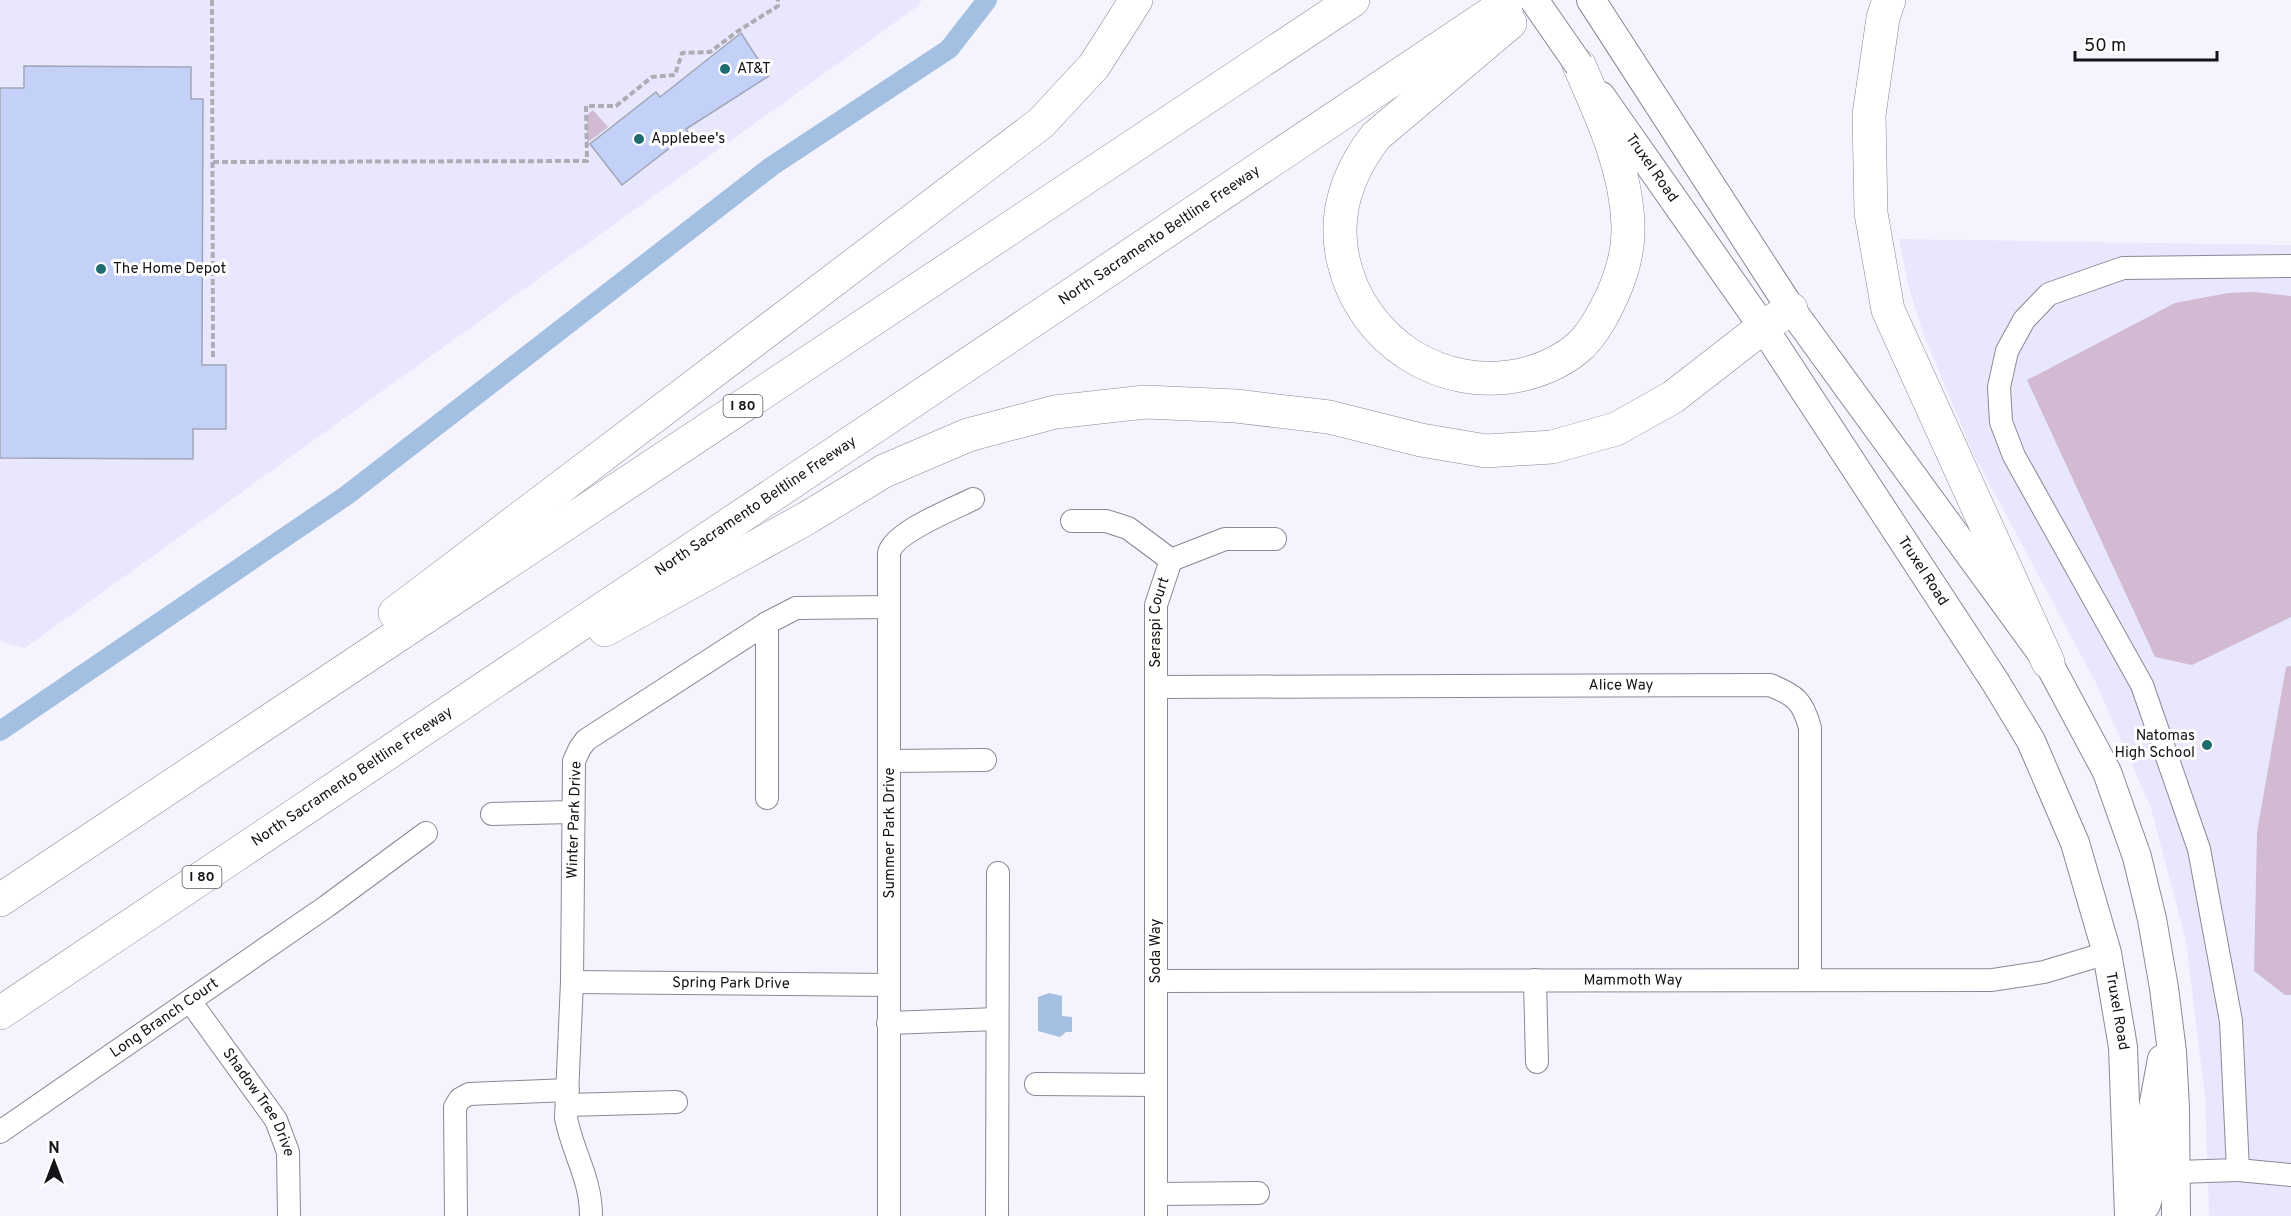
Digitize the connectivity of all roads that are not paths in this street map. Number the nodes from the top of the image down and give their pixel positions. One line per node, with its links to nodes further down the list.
1 (1136, 0): 24 (highway)
2 (1353, 0): 24 (highway, I 80)
3 (1511, 0): 19 (highway, North Sacramento Beltline Freeway / I 80)
4 (1535, 0): 7 (main road, Truxel Road, bridge); 7 (highway)
5 (1591, 0): 9 (main road)
6 (1889, 0): 17 (highway)
7 (1579, 65): 10 (main road, Truxel Road)
8 (2291, 266): 46 (street)
9 (1791, 309): 10 (highway); 17 (main road)
10 (1763, 327): 19 (highway); 29 (main road, Truxel Road)
11 (972, 499): 15 (street, Summer Park Drive)
12 (1072, 521): 14 (street)
13 (1275, 539): 14 (street)
14 (1171, 560): 18 (street, Seraspi Court)
15 (889, 607): 16 (street, Winter Park Drive); 21 (street, Summer Park Drive)
16 (767, 623): 22 (street); 23 (street, Winter Park Drive)
17 (2048, 662): 39 (main road)
18 (1157, 687): 31 (street, Alice Way); 32 (street, Soda Way)
19 (403, 741): 36 (highway, North Sacramento Beltline Freeway / I 80)
20 (986, 760): 21 (street)
21 (890, 761): 34 (street, Summer Park Drive)
22 (767, 798)
23 (573, 812): 25 (street); 33 (street, Winter Park Drive)
24 (132, 813): 28 (highway, I 80)
25 (492, 814)
26 (426, 833): 35 (street, Long Branch Court)
27 (998, 873): 37 (street)
28 (0, 900)
29 (2107, 952): 31 (street, Mammoth Way); 56 (main road, Truxel Road)
30 (1535, 980): 31 (street, Mammoth Way); 32 (street, Mammoth Way); 40 (street)
31 (1810, 980)
32 (1156, 981): 42 (street, Soda Way)
33 (572, 982): 34 (street, Spring Park Drive); 43 (street, Winter Park Drive)
34 (889, 985): 38 (street, Summer Park Drive)
35 (190, 1001): 45 (street, Long Branch Court); 51 (street, Shadow Tree Drive)
36 (0, 1013)
37 (997, 1019): 38 (street); 55 (street)
38 (888, 1023): 54 (street, Summer Park Drive)
39 (2168, 1027): 47 (main road); 57 (main road)
40 (1537, 1062)
41 (1036, 1084): 42 (street)
42 (1156, 1084): 50 (street, Soda Way)
43 (567, 1098): 44 (street); 52 (street); 53 (street, Winter Park Drive)
44 (676, 1102)
45 (0, 1132)
46 (2238, 1170): 47 (street); 48 (street)
47 (2177, 1172): 58 (main road)
48 (2291, 1175)
49 (1258, 1193): 50 (street)
50 (1156, 1205)
51 (289, 1216)
52 (456, 1216)
53 (591, 1216)
54 (889, 1216)
55 (997, 1216)
56 (2129, 1216)
57 (2135, 1216)
58 (2176, 1216)

